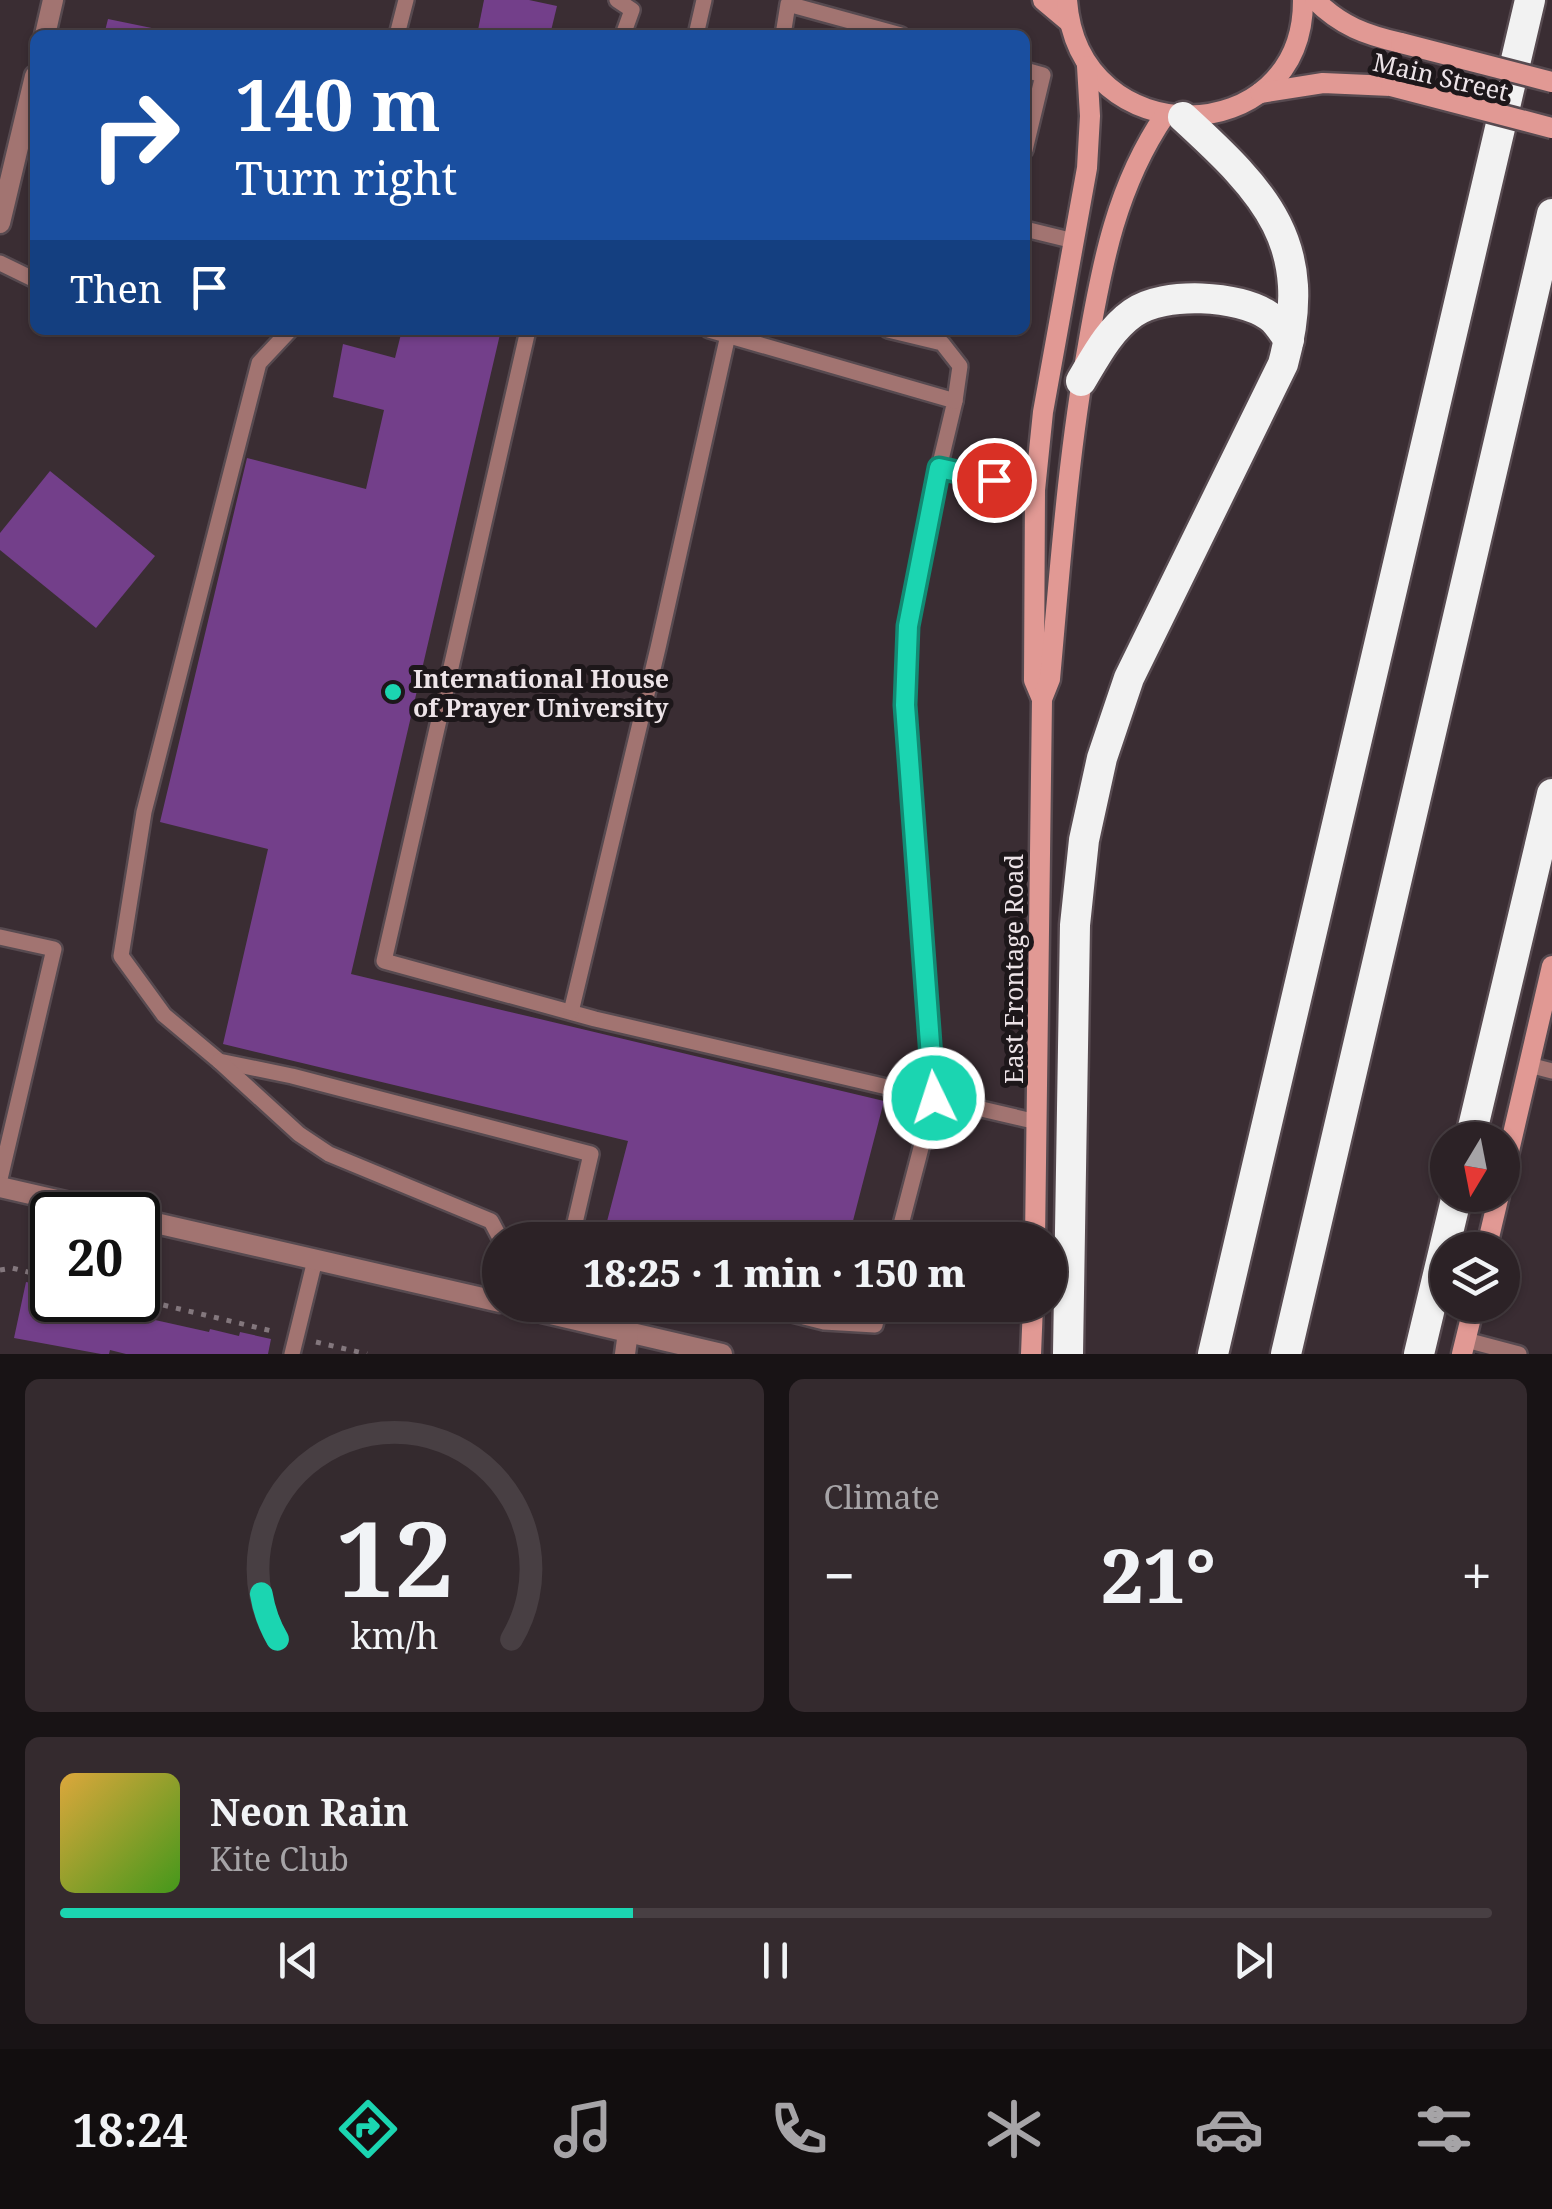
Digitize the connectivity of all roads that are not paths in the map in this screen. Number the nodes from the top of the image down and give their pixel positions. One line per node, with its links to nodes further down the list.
1 (53, 0): 10 (street)
2 (406, 0): 11 (lane)
3 (617, 0): 12 (lane)
4 (704, 0): 13 (lane)
5 (1043, 0): 9 (street)
6 (1303, 0): 19 (street)
7 (1315, 0): 18 (street, Main Street, bridge)
8 (1530, 0): 74 (highway)
9 (1068, 10): 16 (street)
10 (46, 30)
11 (398, 30)
12 (625, 30)
13 (697, 30)
14 (784, 30): 15 (lane)
15 (882, 30)
16 (1087, 66): 21 (street); 27 (street, East Frontage Road)
17 (1030, 71): 23 (lane)
18 (1552, 82)
19 (1258, 94): 21 (street); 22 (street, Main Street, bridge)
20 (30, 97): 25 (street)
21 (1174, 116): 35 (highway); 36 (street, East Frontage Road)
22 (1552, 128)
23 (1030, 130)
24 (1552, 214): 75 (highway)
25 (0, 223)
26 (1030, 230): 27 (lane)
27 (1074, 242): 39 (street, East Frontage Road)
28 (0, 263): 29 (lane)
29 (30, 278)
30 (285, 335): 45 (lane)
31 (527, 335): 44 (lane)
32 (716, 335): 44 (lane)
33 (728, 335): 37 (lane)
34 (909, 335): 37 (lane)
35 (1289, 340): 36 (highway); 73 (highway)
36 (1081, 381): 40 (street, East Frontage Road)
37 (955, 400): 38 (lane)
38 (939, 468): 39 (lane); 48 (lane)
39 (1035, 490): 40 (street, East Frontage Road)
40 (1042, 699): 49 (street, East Frontage Road)
41 (1552, 794): 50 (highway)
42 (0, 937): 52 (lane)
43 (1552, 966): 46 (street)
44 (571, 1012): 48 (lane)
45 (219, 1061): 55 (lane); 56 (lane)
46 (1529, 1065): 47 (lane); 51 (street)
47 (1552, 1071)
48 (934, 1098): 49 (lane); 57 (lane)
49 (1037, 1122): 58 (street, East Frontage Road)
50 (1474, 1122)
51 (1516, 1122)
52 (0, 1183): 53 (street)
53 (34, 1192)
54 (1453, 1212): 76 (highway)
55 (491, 1222)
56 (576, 1222)
57 (902, 1222)
58 (1035, 1222)
59 (160, 1224): 60 (street)
60 (315, 1260): 61 (street); 69 (lane)
61 (482, 1298)
62 (585, 1322): 67 (street)
63 (824, 1322): 64 (lane)
64 (876, 1322)
65 (1032, 1322): 72 (street)
66 (1470, 1322): 68 (street)
67 (628, 1332): 70 (street); 71 (street)
68 (1464, 1347): 77 (lane)
69 (292, 1354)
70 (625, 1354)
71 (722, 1354)
72 (1031, 1354)
73 (1068, 1354)
74 (1213, 1354)
75 (1286, 1354)
76 (1419, 1354)
77 (1519, 1354)

